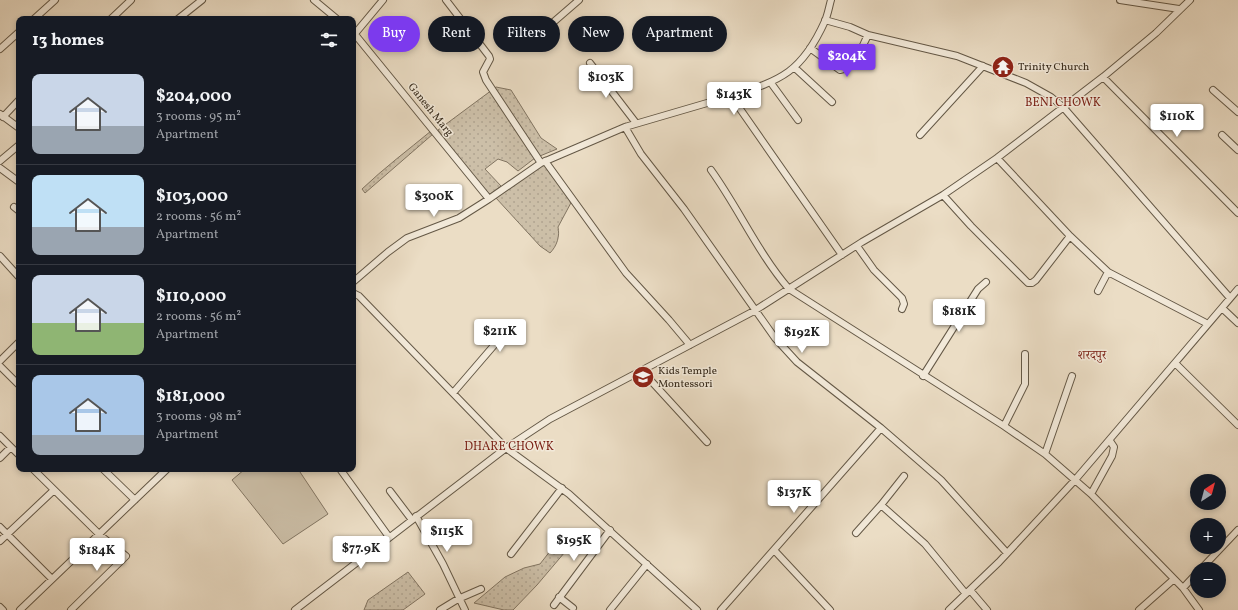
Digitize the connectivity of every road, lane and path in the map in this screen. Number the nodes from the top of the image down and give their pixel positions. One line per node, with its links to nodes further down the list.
1 (55, 0): 12 (street)
2 (131, 0): 13 (street)
3 (202, 0): 14 (street)
4 (314, 0): 15 (street)
5 (383, 0): 18 (street)
6 (446, 0): 46 (street)
7 (579, 0): 16 (street)
8 (831, 0): 17 (street)
9 (1120, 0): 11 (street)
10 (1190, 0): 11 (street)
11 (1179, 10): 27 (street)
12 (37, 16)
13 (114, 16)
14 (182, 16)
15 (333, 16)
16 (560, 16)
17 (825, 20): 20 (street); 22 (street)
18 (356, 32)
19 (16, 35): 23 (street)
20 (868, 35): 22 (street); 25 (street)
21 (356, 36): 51 (street, Ganesh Marg)
22 (810, 48): 26 (street)
23 (0, 49)
24 (590, 63): 37 (street)
25 (983, 66): 33 (street); 40 (street)
26 (795, 68): 28 (street); 31 (street)
27 (1103, 77): 33 (street); 52 (street)
28 (771, 83): 30 (street); 36 (street)
29 (1213, 90): 34 (street)
30 (731, 96): 37 (street); 55 (street)
31 (832, 102)
32 (16, 103): 35 (street)
33 (1063, 107): 44 (street); 65 (street)
34 (1238, 112)
35 (2, 115): 38 (street)
36 (798, 120)
37 (636, 124): 39 (street)
38 (16, 126)
39 (625, 127): 46 (street); 68 (street)
40 (920, 135)
41 (1222, 135): 43 (street)
42 (16, 148): 45 (street)
43 (1238, 150)
44 (997, 158): 50 (street); 53 (street)
45 (0, 162)
46 (543, 162): 51 (street); 73 (street)
47 (0, 168): 49 (street)
48 (711, 170): 61 (street)
49 (16, 180)
50 (943, 195): 53 (street); 54 (street)
51 (489, 200): 59 (street)
52 (1238, 213)
53 (1070, 236): 57 (street)
54 (857, 246): 55 (street); 67 (street)
55 (842, 255): 61 (street)
56 (0, 256): 58 (street)
57 (1108, 272): 63 (street); 70 (street)
58 (16, 274)
59 (356, 279)
60 (986, 282): 79 (street)
61 (789, 289): 68 (street); 79 (street)
62 (1238, 289): 65 (street)
63 (1098, 291)
64 (356, 294): 82 (street)
65 (1230, 298): 66 (street)
66 (1222, 308): 69 (street); 70 (street)
67 (902, 309)
68 (754, 311): 73 (street); 85 (street)
69 (1238, 323)
70 (1208, 324): 76 (street)
71 (495, 335): 82 (street)
72 (16, 345): 75 (street)
73 (690, 345): 78 (street)
74 (1025, 354): 84 (street)
75 (0, 362)
76 (1175, 363): 83 (street); 87 (street)
77 (0, 366): 81 (street)
78 (642, 371): 88 (street); 90 (street)
79 (923, 376): 84 (street)
80 (1072, 376): 92 (street)
81 (16, 382)
82 (453, 393): 90 (street)
83 (1238, 425)
84 (1004, 426): 92 (street)
85 (880, 428): 115 (street); 117 (street)
86 (0, 436): 89 (street)
87 (1110, 441): 99 (street); 103 (street)
88 (707, 442)
89 (11, 447): 91 (street); 93 (street)
90 (506, 448): 100 (street); 106 (street)
91 (16, 452)
92 (1045, 454): 99 (street)
93 (0, 458)
94 (37, 472): 101 (street)
95 (106, 472): 104 (street)
96 (164, 472): 104 (street)
97 (342, 472): 113 (street)
98 (904, 476): 105 (street)
99 (1075, 480): 103 (street); 117 (street)
100 (562, 488): 108 (street); 116 (street)
101 (54, 490): 111 (street); 112 (street)
102 (390, 491): 106 (street)
103 (1091, 494): 121 (street)
104 (135, 500): 112 (street)
105 (881, 505): 110 (street); 125 (street)
106 (414, 518): 113 (street); 127 (street)
107 (0, 527): 111 (street)
108 (610, 530): 119 (street); 126 (street)
109 (1238, 530): 118 (street)
110 (856, 533)
111 (7, 534): 114 (street); 120 (street)
112 (100, 535): 120 (street); 133 (street)
113 (389, 537): 134 (street)
114 (0, 541)
115 (774, 550): 139 (street); 140 (street)
116 (511, 554)
117 (1007, 554): 125 (street)
118 (1208, 562)
119 (647, 564): 137 (street); 138 (street)
120 (52, 579): 132 (street)
121 (1174, 579): 123 (street); 143 (street)
122 (1190, 580): 123 (street)
123 (1183, 588): 144 (street)
124 (481, 589): 127 (street)
125 (968, 592): 141 (street); 142 (street)
126 (559, 597): 128 (street); 130 (street)
127 (460, 598): 135 (street); 136 (street)
128 (554, 605)
129 (0, 607): 131 (street)
130 (573, 608)
131 (3, 610)
132 (20, 610)
133 (71, 610)
134 (295, 610)
135 (440, 610)
136 (465, 610)
137 (610, 610)
138 (697, 610)
139 (721, 610)
140 (830, 610)
141 (949, 610)
142 (987, 610)
143 (1139, 610)
144 (1200, 610)

